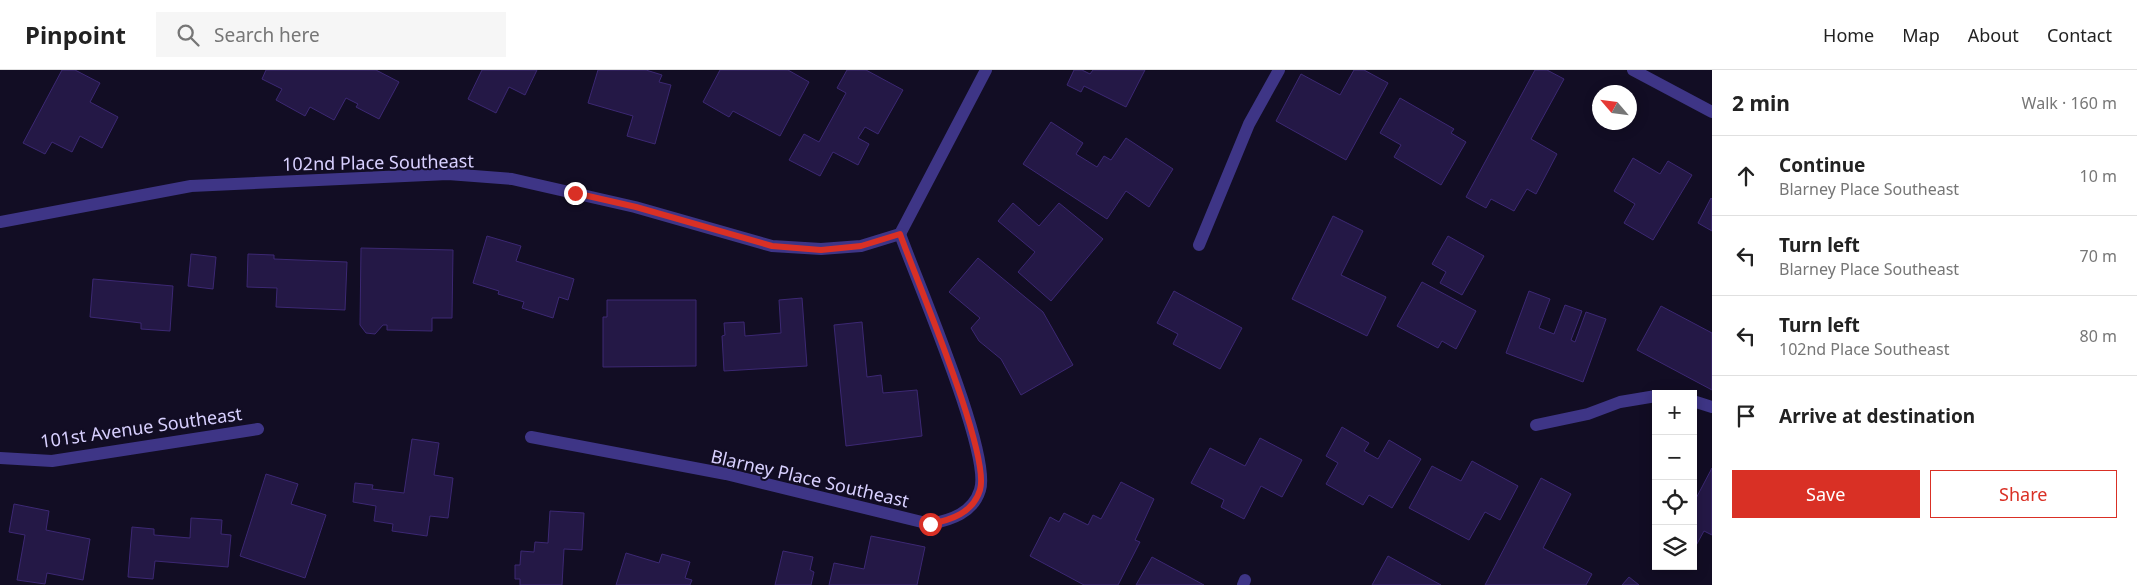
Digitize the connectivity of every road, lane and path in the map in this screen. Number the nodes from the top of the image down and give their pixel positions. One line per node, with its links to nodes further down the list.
1 (986, 70): 6 (street)
2 (1279, 70): 7 (street)
3 (1633, 70): 4 (street)
4 (1712, 112)
5 (0, 222): 6 (street, 102nd Place Southeast)
6 (900, 234): 13 (street, Blarney Place Southeast)
7 (1199, 245)
8 (1652, 397): 11 (street)
9 (1697, 402): 10 (street)
10 (1712, 407)
11 (1536, 425)
12 (258, 428): 14 (street, 101st Avenue Southeast)
13 (531, 437)
14 (0, 458)

